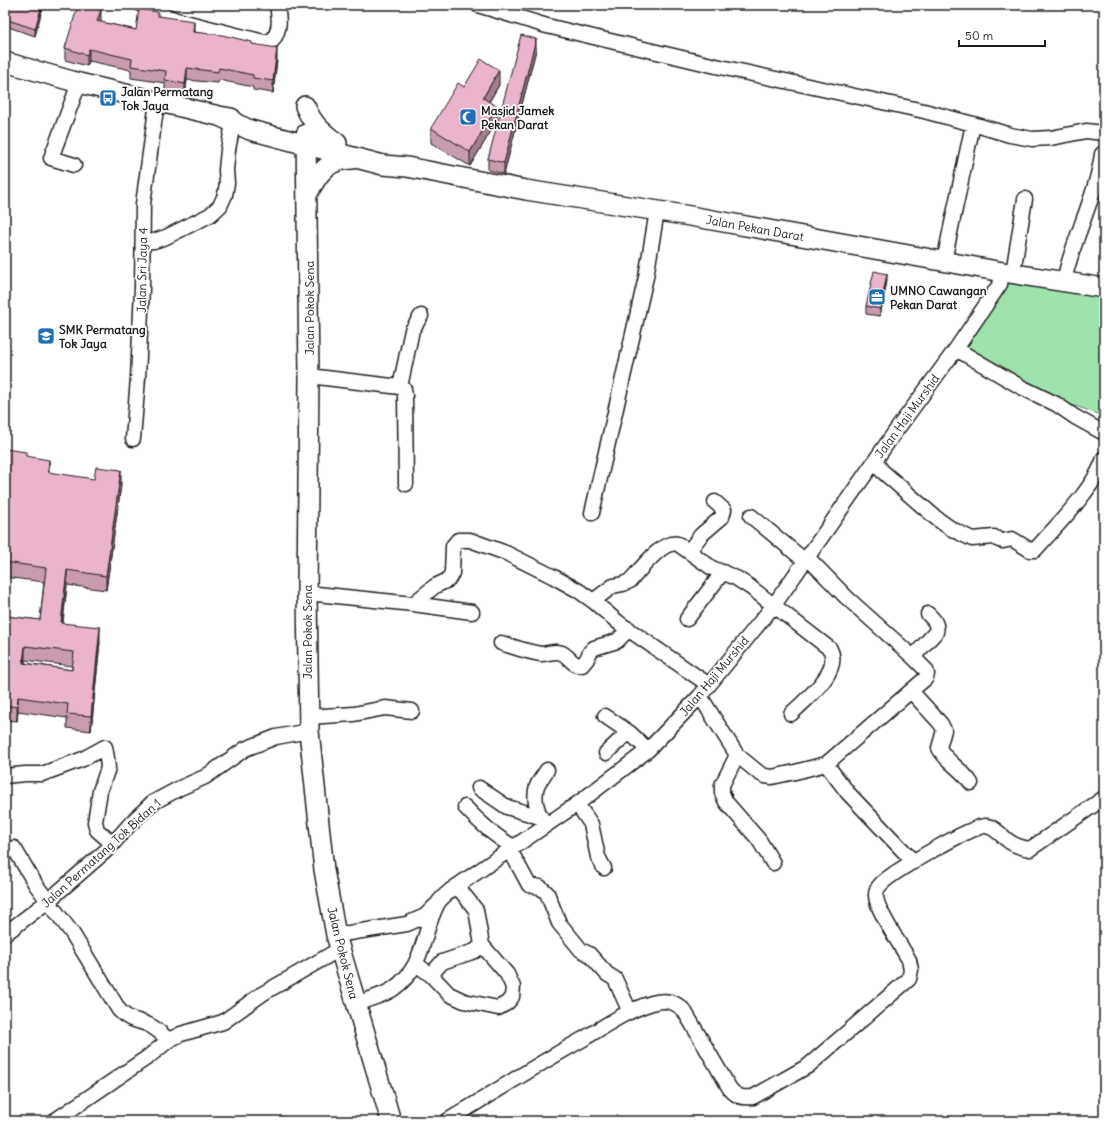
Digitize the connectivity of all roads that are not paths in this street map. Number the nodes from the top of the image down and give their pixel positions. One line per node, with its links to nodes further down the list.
1 (142, 5): 2 (street)
2 (277, 5)
3 (478, 5): 9 (street)
4 (5, 62): 5 (main road)
5 (76, 82): 6 (main road); 15 (street)
6 (158, 102): 8 (main road); 20 (street, Jalan Sri Jaya 4)
7 (305, 106): 11 (street); 12 (main road)
8 (229, 119): 11 (main road); 20 (street)
9 (973, 124): 10 (street); 21 (street)
10 (1104, 133)
11 (306, 140): 12 (main road); 14 (main road); 17 (main road, Jalan Pokok Sena)
12 (337, 143): 16 (main road)
13 (1102, 154): 23 (street)
14 (360, 159): 16 (main road); 17 (main road)
15 (74, 165)
16 (407, 167): 19 (main road, Jalan Pekan Darat)
17 (308, 193): 27 (main road, Jalan Pokok Sena)
18 (1025, 199): 22 (street, Jalan Haji Murshid)
19 (657, 211): 21 (main road, Jalan Pekan Darat); 35 (street)
20 (143, 242): 30 (street, Jalan Sri Jaya 4)
21 (944, 261): 22 (main road, Jalan Pekan Darat)
22 (1008, 273): 23 (main road, Jalan Pekan Darat); 26 (street, Jalan Haji Murshid)
23 (1064, 281): 24 (main road, Jalan Pekan Darat)
24 (1104, 288)
25 (421, 316): 28 (street)
26 (956, 348): 29 (street); 32 (street, Jalan Haji Murshid)
27 (309, 376): 28 (street); 40 (main road, Jalan Pokok Sena)
28 (400, 387): 33 (street)
29 (1104, 433)
30 (133, 439)
31 (1104, 458): 32 (street)
32 (875, 461): 38 (street, Jalan Haji Murshid)
33 (406, 484)
34 (715, 502): 37 (street)
35 (592, 513)
36 (751, 516): 38 (street)
37 (689, 551): 39 (street); 41 (street)
38 (806, 559): 43 (street, Jalan Haji Murshid); 49 (street)
39 (723, 572): 43 (street); 46 (street)
40 (307, 593): 42 (street); 55 (main road, Jalan Pokok Sena)
41 (593, 601): 42 (street); 47 (street)
42 (413, 604): 44 (street)
43 (774, 604): 50 (street, Jalan Haji Murshid); 53 (street)
44 (472, 612)
45 (928, 614): 49 (street)
46 (687, 619)
47 (629, 629): 48 (street); 50 (street)
48 (501, 643)
49 (914, 657): 51 (street)
50 (704, 691): 57 (street, Jalan Haji Murshid); 59 (street)
51 (911, 691): 60 (street); 63 (street)
52 (412, 711): 55 (street, Jalan Permatang Tok Bidan 1)
53 (791, 714)
54 (605, 716): 56 (street)
55 (308, 724): 69 (street, Jalan Permatang Tok Bidan 1); 79 (main road, Jalan Pokok Sena)
56 (630, 733): 57 (street); 58 (street)
57 (648, 750): 66 (street, Jalan Haji Murshid)
58 (606, 753)
59 (737, 755): 60 (street); 73 (street)
60 (826, 764): 72 (street)
61 (547, 770): 68 (street)
62 (5, 776): 69 (street)
63 (970, 783)
64 (479, 788): 68 (street)
65 (1104, 798): 72 (street)
66 (577, 804): 68 (street, Jalan Haji Murshid); 74 (street)
67 (465, 807): 71 (street)
68 (543, 820): 71 (street, Jalan Haji Murshid)
69 (113, 844): 76 (street, Jalan Permatang Tok Bidan 1)
70 (14, 848): 76 (street)
71 (512, 848): 75 (street, Jalan Haji Murshid); 84 (street)
72 (910, 858): 84 (street)
73 (773, 862)
74 (604, 868)
75 (457, 886): 77 (street, Jalan Haji Murshid); 80 (street)
76 (48, 901): 78 (street, Jalan Permatang Tok Bidan 1); 85 (street)
77 (439, 902): 79 (street); 81 (street, Jalan Haji Murshid)
78 (5, 934)
79 (338, 942): 83 (main road, Jalan Pokok Sena); 85 (street)
80 (482, 945): 82 (street); 82 (street)
81 (416, 964): 82 (street); 83 (street, Jalan Haji Murshid)
82 (431, 975)
83 (356, 1004): 87 (main road, Jalan Pokok Sena)
84 (630, 1012): 88 (street)
85 (169, 1040): 86 (street)
86 (54, 1121)
87 (391, 1121)
88 (447, 1121)

